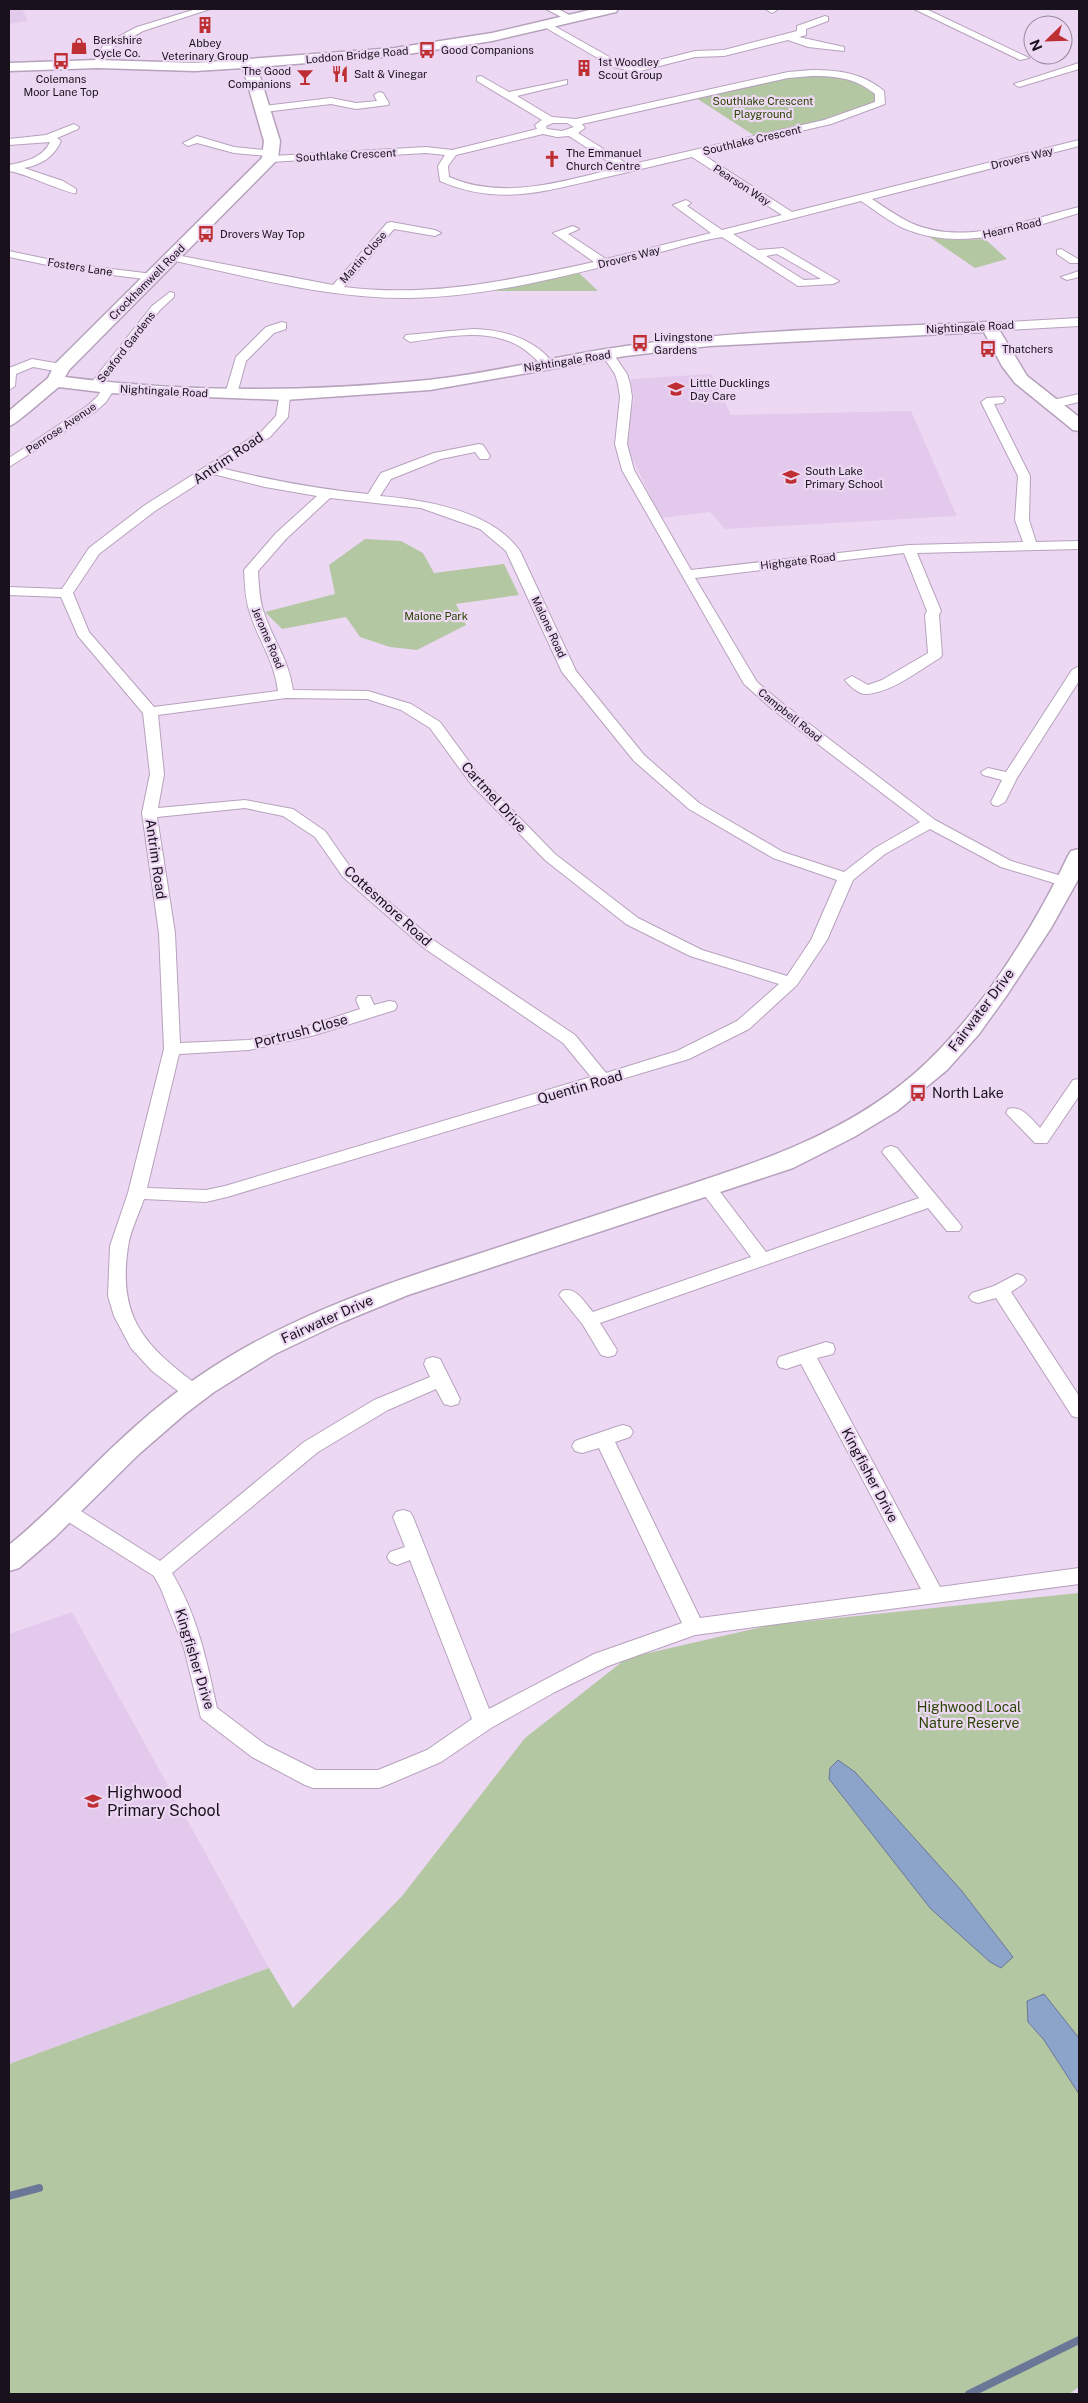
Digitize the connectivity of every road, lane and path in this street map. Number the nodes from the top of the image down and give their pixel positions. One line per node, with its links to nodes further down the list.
1 (179, 9): 6 (street)
2 (204, 9): 6 (street)
3 (551, 9): 7 (street)
4 (611, 9): 7 (street, Loddon Bridge Road)
5 (919, 9): 10 (street)
6 (190, 14): 15 (street)
7 (570, 18): 9 (street, Loddon Bridge Road)
8 (825, 19): 12 (street)
9 (546, 25): 12 (street); 16 (street, Loddon Bridge Road)
10 (963, 29): 11 (street); 14 (street)
11 (950, 34)
12 (789, 37): 13 (street)
13 (840, 49)
14 (1023, 58)
15 (98, 64): 16 (street, Loddon Bridge Road); 18 (street, Loddon Bridge Road)
16 (249, 65): 26 (street)
17 (1079, 66): 20 (street)
18 (9, 67)
19 (481, 79): 23 (street)
20 (1008, 79)
21 (563, 82): 23 (street)
22 (379, 95): 25 (street)
23 (508, 95): 27 (street)
24 (342, 98): 25 (street)
25 (331, 102): 26 (street)
26 (264, 109): 38 (street)
27 (549, 120): 28 (street); 30 (street)
28 (576, 122): 31 (street); 37 (street, Southlake Crescent)
29 (74, 127): 32 (street)
30 (542, 131): 31 (street, Southlake Crescent); 36 (street, Southlake Crescent)
31 (571, 133): 40 (street)
32 (48, 138): 34 (street); 39 (street)
33 (197, 139): 38 (street, Southlake Crescent)
34 (9, 142)
35 (1079, 143): 42 (street, Drovers Way)
36 (452, 153): 38 (street, Southlake Crescent); 40 (street, Southlake Crescent)
37 (693, 153): 40 (street, Southlake Crescent); 46 (street, Pearson Way)
38 (271, 156): 54 (street, Crockhamwell Road)
39 (11, 168): 41 (street)
40 (627, 169)
41 (72, 191)
42 (863, 198): 44 (street, Hearn Road); 46 (street, Drovers Way)
43 (678, 205): 50 (street)
44 (1079, 210)
45 (402, 213): 47 (street, Martin Close)
46 (791, 216): 50 (street, Drovers Way)
47 (391, 226): 49 (street, Martin Close); 60 (street, Martin Close)
48 (572, 229): 56 (street)
49 (435, 233)
50 (722, 234): 53 (street); 56 (street, Drovers Way)
51 (1061, 252): 55 (street)
52 (9, 254): 59 (street, Fosters Lane)
53 (756, 254): 53 (street)
54 (171, 257): 59 (street, Crockhamwell Road); 60 (street, Drovers Way)
55 (1078, 262)
56 (604, 263): 60 (street, Drovers Way)
57 (1079, 274): 58 (street)
58 (1067, 276)
59 (153, 277): 70 (street, Crockhamwell Road)
60 (336, 289)
61 (170, 295): 63 (street, Seaford Gardens)
62 (141, 306): 63 (street, Seaford Gardens)
63 (156, 308): 72 (street, Seaford Gardens)
64 (1079, 322): 66 (street, Nightingale Road)
65 (282, 326): 73 (street)
66 (989, 327): 68 (street, Nightingale Road); 77 (street)
67 (419, 339): 69 (street)
68 (608, 355): 69 (street, Nightingale Road); 88 (street, Campbell Road)
69 (548, 364): 74 (street, Nightingale Road)
70 (58, 375): 71 (street); 72 (street, Nightingale Road); 78 (street, Crockhamwell Road)
71 (9, 386)
72 (102, 387): 73 (street, Nightingale Road); 81 (street, Penrose Avenue)
73 (231, 394): 74 (street, Nightingale Road)
74 (284, 395): 82 (street, Antrim Road)
75 (1079, 398): 77 (street)
76 (999, 400): 86 (street)
77 (1053, 404): 79 (street)
78 (9, 421)
79 (1079, 426)
80 (479, 448): 84 (street)
81 (9, 464)
82 (213, 470): 83 (street, Malone Road); 90 (street, Antrim Road)
83 (327, 494): 84 (street, Malone Road); 93 (street, Jerome Road)
84 (372, 498): 101 (street, Malone Road)
85 (1079, 545): 86 (street, Highgate Road)
86 (1030, 546): 87 (street, Highgate Road)
87 (909, 550): 88 (street, Highgate Road); 92 (street)
88 (687, 575): 99 (street, Campbell Road)
89 (9, 591): 90 (street)
90 (66, 592): 94 (street)
91 (1079, 670): 96 (street)
92 (852, 680)
93 (286, 694): 94 (street, Cartmel Drive); 103 (street, Cartmel Drive)
94 (150, 712): 98 (street, Antrim Road)
95 (988, 772): 96 (street)
96 (1010, 778): 97 (street)
97 (998, 802)
98 (149, 813): 105 (street, Antrim Road); 106 (street, Cottesmore Road)
99 (930, 823): 101 (street, Quentin Road); 102 (street, Campbell Road)
100 (1079, 856): 102 (street, Fairwater Drive)
101 (846, 878): 103 (street, Quentin Road)
102 (1067, 882): 110 (street, Fairwater Drive)
103 (791, 982): 106 (street, Quentin Road)
104 (389, 1006): 105 (street, Portrush Close)
105 (172, 1049): 111 (street, Antrim Road)
106 (603, 1080): 111 (street, Quentin Road)
107 (1079, 1084): 108 (street)
108 (1014, 1113)
109 (891, 1152): 112 (street)
110 (708, 1188): 114 (street); 124 (street, Fairwater Drive)
111 (137, 1193): 124 (street, Antrim Road)
112 (929, 1200): 113 (street); 114 (street)
113 (953, 1227)
114 (761, 1258): 119 (street)
115 (1017, 1280): 116 (street)
116 (1000, 1290): 118 (street); 126 (street)
117 (568, 1295): 119 (street)
118 (978, 1297)
119 (589, 1320): 121 (street)
120 (826, 1349): 122 (street)
121 (608, 1350)
122 (806, 1356): 123 (street); 135 (street, Kingfisher Drive)
123 (786, 1362)
124 (193, 1392): 130 (street, Fairwater Drive)
125 (451, 1399): 133 (street)
126 (1079, 1411)
127 (622, 1432): 128 (street)
128 (604, 1439): 129 (street); 136 (street)
129 (582, 1446)
130 (66, 1512): 132 (street, Fairwater Drive); 133 (street, Kingfisher Drive)
131 (403, 1517): 137 (street)
132 (9, 1560)
133 (161, 1571): 137 (street, Kingfisher Drive)
134 (1079, 1576): 135 (street, Kingfisher Drive)
135 (934, 1594): 136 (street, Kingfisher Drive)
136 (694, 1628): 137 (street, Kingfisher Drive)
137 (484, 1722)

